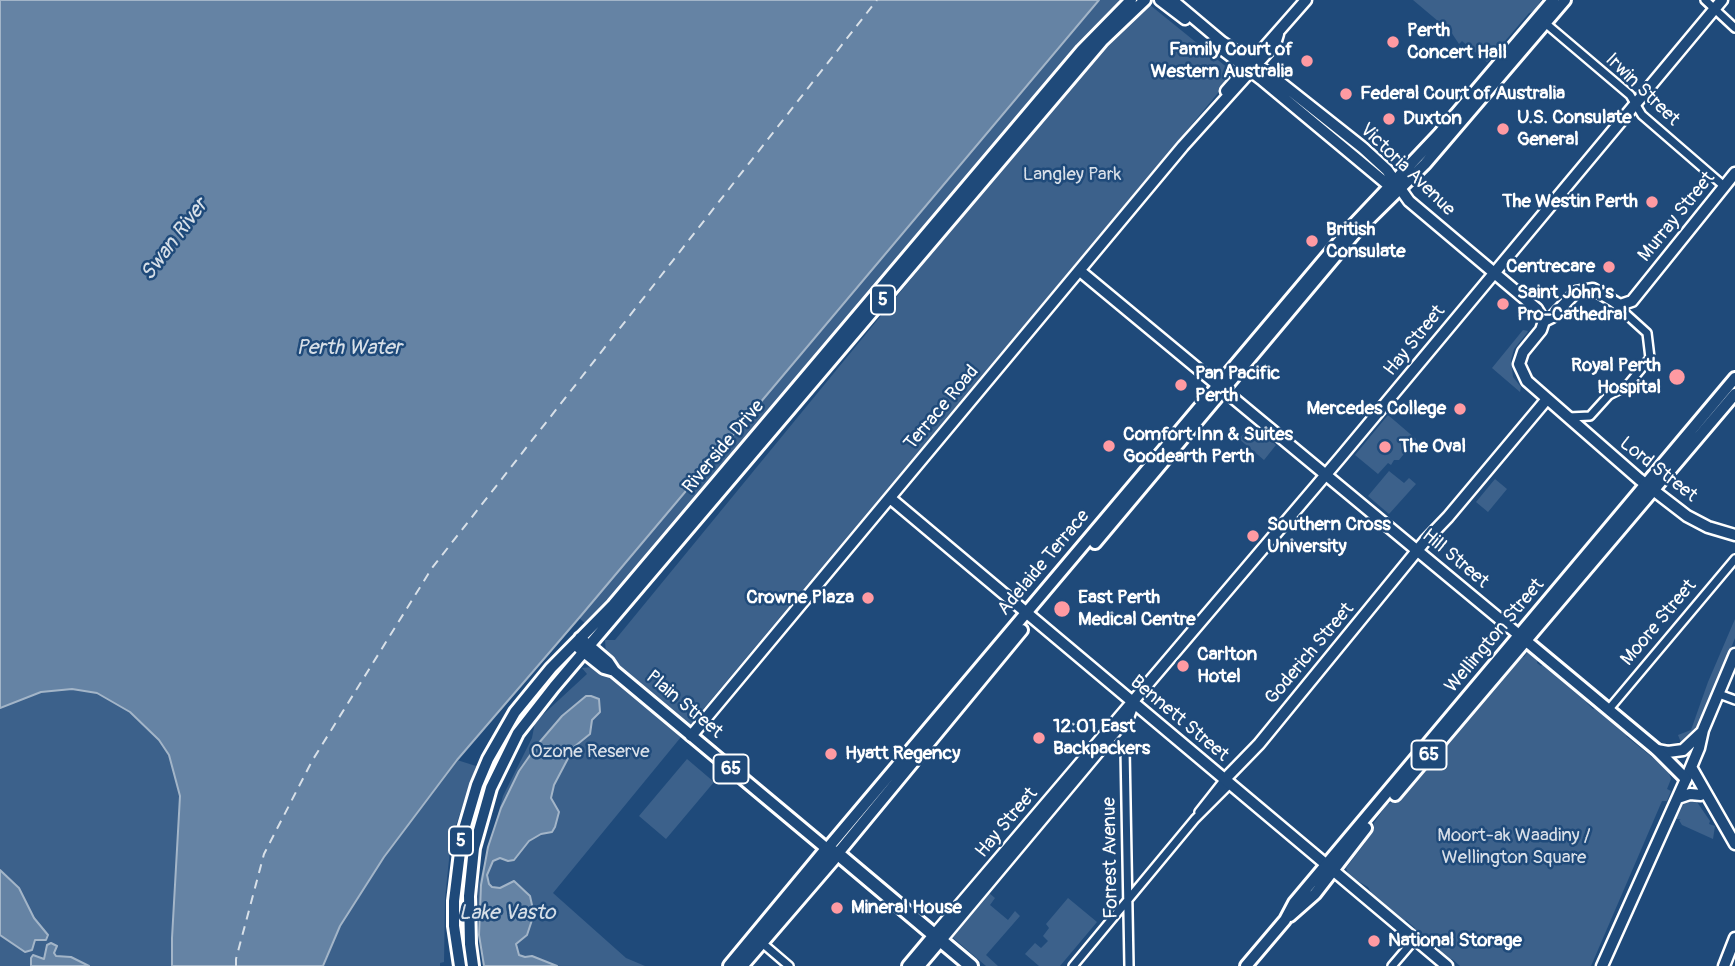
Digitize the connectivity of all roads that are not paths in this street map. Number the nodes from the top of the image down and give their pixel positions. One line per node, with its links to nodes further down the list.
1 (1131, 0): 36 (main road, Riverside Drive / 5)
2 (1145, 0): 34 (main road, Riverside Drive / 5)
3 (1160, 0): 13 (main road, Victoria Avenue)
4 (1172, 0): 13 (main road, Victoria Avenue)
5 (1306, 0): 13 (main road, Terrace Road)
6 (1552, 0): 11 (main road)
7 (1565, 0): 11 (main road)
8 (1705, 0): 10 (street)
9 (1722, 0): 10 (main road, Hay Street)
10 (1714, 10): 12 (street); 14 (main road, Hay Street)
11 (1541, 21): 14 (street, Irwin Street); 17 (main road, Adelaide Terrace)
12 (1735, 28)
13 (1251, 66): 17 (main road, Victoria Avenue); 18 (main road, Terrace Road)
14 (1636, 104): 16 (street, Irwin Street); 19 (main road, Hay Street)
15 (1735, 173): 16 (main road, Murray Street)
16 (1724, 186): 20 (main road, Murray Street)
17 (1395, 187): 19 (main road, Victoria Avenue); 23 (main road, Adelaide Terrace)
18 (1080, 271): 23 (main road, Hill Street); 29 (main road, Terrace Road)
19 (1493, 272): 21 (main road, Victoria Avenue); 27 (main road, Hay Street)
20 (1614, 303): 21 (main road); 26 (street)
21 (1545, 321): 25 (main road)
22 (1735, 378): 28 (main road, Wellington Street / 65)
23 (1221, 387): 27 (main road, Hill Street); 33 (main road, Adelaide Terrace)
24 (1735, 394): 28 (main road, Wellington Street / 65)
25 (1547, 399): 26 (main road); 31 (main road, Goderich Street)
26 (1569, 418): 28 (main road, Lord Street)
27 (1326, 474): 31 (main road, Hill Street); 43 (main road, Hay Street)
28 (1649, 487): 30 (main road, Lord Street); 35 (main road, Wellington Street / 65)
29 (890, 498): 33 (main road, Bennett Street); 46 (main road, Terrace Road)
30 (1733, 534)
31 (1420, 552): 35 (main road, Hill Street); 52 (main road, Goderich Street)
32 (1735, 559): 44 (street, Moore Street)
33 (1029, 616): 43 (main road, Bennett Street); 57 (main road, Adelaide Terrace)
34 (604, 630): 37 (main road, Riverside Drive / 5); 39 (main road)
35 (1522, 638): 44 (main road, Hill Street); 58 (main road, Wellington Street / 65)
36 (577, 641): 37 (main road, Plain Street / 65); 60 (main road, Riverside Drive / 5)
37 (587, 649): 39 (main road, Plain Street / 65); 40 (main road, Riverside Drive / 5)
38 (1735, 654): 41 (main road)
39 (609, 667): 40 (main road); 46 (main road, Plain Street / 65)
40 (567, 671): 68 (main road, Riverside Drive / 5)
41 (1718, 694): 42 (street); 45 (main road)
42 (1735, 700)
43 (1133, 703): 52 (main road, Bennett Street); 63 (main road, Hay Street)
44 (1609, 709): 48 (main road, Hill Street)
45 (1703, 730): 48 (main road); 49 (main road)
46 (691, 736): 57 (main road, Plain Street / 65)
47 (1125, 749): 59 (street, Forrest Avenue)
48 (1657, 750): 50 (main road, Hill Street)
49 (1691, 767): 51 (main road); 53 (main road, Hill Street)
50 (1675, 768): 51 (main road, Hill Street); 55 (main road)
51 (1686, 779): 53 (main road, Hill Street); 54 (main road)
52 (1227, 781): 58 (main road, Bennett Street); 59 (street, Goderich Street)
53 (1704, 797): 54 (main road); 56 (main road, Hill Street)
54 (1678, 798): 55 (main road)
55 (1664, 825): 81 (main road)
56 (1735, 844)
57 (833, 854): 63 (highway, Plain Street / 65); 64 (highway, Adelaide Terrace); 69 (highway, Adelaide Terrace)
58 (1330, 867): 62 (main road, Bennett Street); 78 (main road, Wellington Street / 65)
59 (1128, 899): 76 (street, Goderich Street); 77 (street, Forrest Avenue)
60 (454, 926): 66 (main road); 67 (main road, Riverside Drive / 5)
61 (1735, 938): 82 (main road)
62 (1415, 939): 79 (street); 80 (main road, Bennett Street)
63 (935, 940): 72 (main road, Hay Street); 73 (main road, Hay Street); 74 (highway, Plain Street / 65); 75 (highway, Plain Street / 65)
64 (761, 943): 70 (highway, Adelaide Terrace); 71 (street)
65 (1735, 952): 83 (main road)
66 (450, 966)
67 (460, 966)
68 (473, 966)
69 (730, 966)
70 (741, 966)
71 (789, 966)
72 (908, 966)
73 (919, 966)
74 (960, 966)
75 (971, 966)
76 (1073, 966)
77 (1129, 966)
78 (1246, 966)
79 (1392, 966)
80 (1447, 966)
81 (1602, 966)
82 (1724, 966)
83 (1729, 966)

